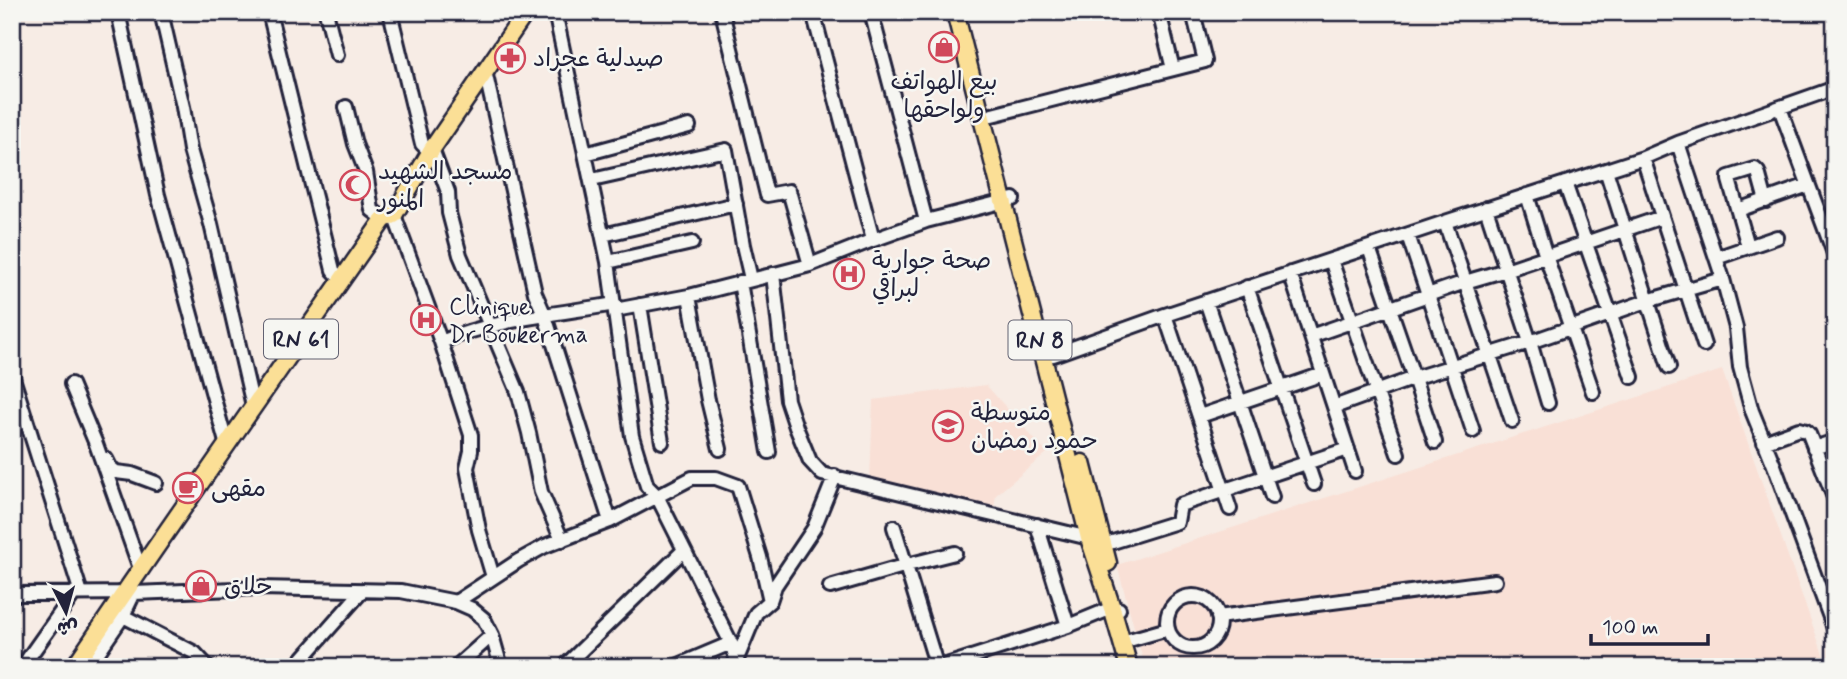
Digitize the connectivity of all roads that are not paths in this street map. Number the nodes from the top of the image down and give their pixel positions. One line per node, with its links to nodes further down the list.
1 (118, 12): 106 (street)
2 (161, 12): 96 (street)
3 (269, 12): 60 (street)
4 (326, 12): 15 (street)
5 (390, 12): 24 (street)
6 (526, 12): 17 (main road, RN 61)
7 (555, 12): 25 (street)
8 (722, 12): 55 (street)
9 (813, 12): 45 (street)
10 (872, 12): 39 (street)
11 (955, 12): 32 (main road, RN 8)
12 (966, 12): 21 (main road, RN 8)
13 (1158, 12): 16 (street)
14 (1193, 12): 16 (street)
15 (337, 55)
16 (1173, 69): 21 (street)
17 (485, 71): 24 (main road, RN 61); 74 (street)
18 (1835, 88): 20 (street)
19 (346, 107): 37 (street)
20 (1780, 108): 23 (street); 30 (street)
21 (992, 115): 32 (main road, RN 8)
22 (690, 126): 25 (street)
23 (1678, 143): 26 (street); 52 (street)
24 (431, 151): 37 (main road, RN 61); 76 (street)
25 (585, 154): 28 (street)
26 (1643, 158): 27 (street); 38 (street)
27 (1606, 170): 29 (street); 41 (street)
28 (592, 180): 34 (street); 42 (street)
29 (1565, 183): 31 (street); 47 (street)
30 (1808, 185): 33 (street); 50 (street)
31 (1527, 195): 35 (street); 51 (street)
32 (1009, 200): 39 (street); 83 (main road, RN 8); 127 (main road, RN 8)
33 (1766, 201): 36 (street); 36 (street)
34 (736, 204): 42 (street); 61 (street)
35 (1486, 208): 40 (street); 56 (street)
36 (1738, 210): 48 (street)
37 (389, 217): 60 (main road, RN 61); 79 (street)
38 (1662, 217): 41 (street); 64 (street)
39 (926, 221): 45 (street)
40 (1444, 222): 43 (street); 62 (street)
41 (1625, 230): 47 (street); 67 (street)
42 (603, 235): 54 (street)
43 (1408, 235): 49 (street); 65 (street)
44 (1777, 237): 48 (street)
45 (873, 240): 55 (street)
46 (692, 243): 54 (street)
47 (1586, 243): 51 (street); 73 (street)
48 (1748, 247): 52 (street)
49 (1369, 248): 53 (street); 71 (street)
50 (1833, 248)
51 (1545, 256): 56 (street); 77 (street)
52 (1716, 257): 59 (street)
53 (1331, 260): 57 (street); 75 (street)
54 (608, 262): 70 (street)
55 (810, 265): 58 (street)
56 (1507, 270): 62 (street); 80 (street)
57 (1290, 273): 63 (street); 78 (street)
58 (773, 274): 61 (street); 114 (street)
59 (1723, 279): 64 (street); 104 (street)
60 (342, 280): 96 (main road, RN 61)
61 (746, 280): 66 (street); 110 (street)
62 (1465, 282): 65 (street); 82 (street)
63 (1247, 288): 68 (street); 91 (street)
64 (1686, 290): 67 (street); 81 (street)
65 (1427, 295): 71 (street); 84 (street)
66 (689, 296): 69 (street); 108 (street)
67 (1647, 301): 73 (street); 85 (street)
68 (1206, 302): 72 (street); 94 (street)
69 (640, 305): 70 (street); 102 (street)
70 (615, 307): 74 (street); 119 (street)
71 (1390, 308): 75 (street); 89 (street)
72 (1165, 315): 83 (street); 98 (street)
73 (1609, 315): 77 (street); 88 (street)
74 (545, 316): 76 (street); 123 (street)
75 (1352, 321): 78 (street); 92 (street)
76 (490, 327): 79 (street); 126 (street)
77 (1570, 327): 80 (street); 93 (street)
78 (1311, 336): 86 (street)
79 (441, 342): 132 (street)
80 (1530, 342): 82 (street); 95 (street)
81 (1704, 345)
82 (1490, 354): 84 (street); 99 (street)
83 (1054, 355): 127 (main road, RN 8)
84 (1452, 366): 89 (street); 100 (street)
85 (1669, 367)
86 (1323, 374): 91 (street); 97 (street)
87 (12, 375): 136 (street)
88 (1632, 377)
89 (1415, 378): 92 (street); 103 (street)
90 (71, 384): 105 (street)
91 (1282, 388): 94 (street); 112 (street)
92 (1376, 392): 97 (street); 111 (street)
93 (1593, 392)
94 (1239, 403): 98 (street); 115 (street)
95 (1548, 403)
96 (253, 406): 106 (main road, RN 61)
97 (1334, 407): 109 (street)
98 (1200, 415): 118 (street)
99 (1512, 421)
100 (1473, 431)
101 (1835, 441): 107 (street)
102 (662, 442)
103 (1434, 442)
104 (1764, 442): 107 (street); 146 (street)
105 (96, 444): 116 (street); 131 (street)
106 (227, 446): 131 (main road, RN 61)
107 (1814, 448): 121 (street)
108 (720, 449)
109 (1348, 449): 112 (street); 113 (street)
110 (769, 452)
111 (1398, 454)
112 (1307, 463): 115 (street); 117 (street)
113 (1355, 471)
114 (835, 476): 124 (street); 139 (street)
115 (1265, 478): 118 (street); 120 (street)
116 (156, 483)
117 (1314, 484)
118 (1222, 491): 122 (street); 127 (street)
119 (657, 496): 123 (street); 128 (street); 139 (street)
120 (1272, 497)
121 (1835, 500)
122 (1230, 509)
123 (610, 521): 126 (street)
124 (1037, 525): 127 (street); 144 (street)
125 (894, 527): 130 (street)
126 (562, 540): 132 (street)
127 (1096, 541): 141 (main road, RN 8)
128 (684, 551): 149 (street); 158 (street)
129 (955, 553): 130 (street)
130 (907, 565): 134 (street); 160 (street)
131 (141, 570): 137 (main road, RN 61)
132 (493, 577): 140 (street)
133 (1495, 581): 143 (street)
134 (830, 587)
135 (363, 590): 137 (street); 140 (street); 155 (street)
136 (78, 593): 137 (street); 138 (street); 151 (street)
137 (129, 593): 142 (street); 152 (main road, RN 61)
138 (12, 594)
139 (770, 601): 150 (street)
140 (456, 602): 147 (street)
141 (1116, 608): 144 (street); 148 (main road, RN 8); 161 (main road, RN 8)
142 (123, 616): 153 (street); 154 (street)
143 (1219, 617): 145 (street); 145 (street)
144 (1068, 626): 160 (street)
145 (1168, 629): 148 (street)
146 (1835, 631)
147 (492, 635): 156 (street); 157 (street)
148 (1129, 640): 162 (main road, RN 8)
149 (731, 643): 150 (street); 159 (street)
150 (738, 663)
151 (22, 667)
152 (74, 667)
153 (88, 667)
154 (208, 667)
155 (295, 667)
156 (456, 667)
157 (501, 667)
158 (564, 667)
159 (674, 667)
160 (939, 667)
161 (1129, 667)
162 (1136, 667)

